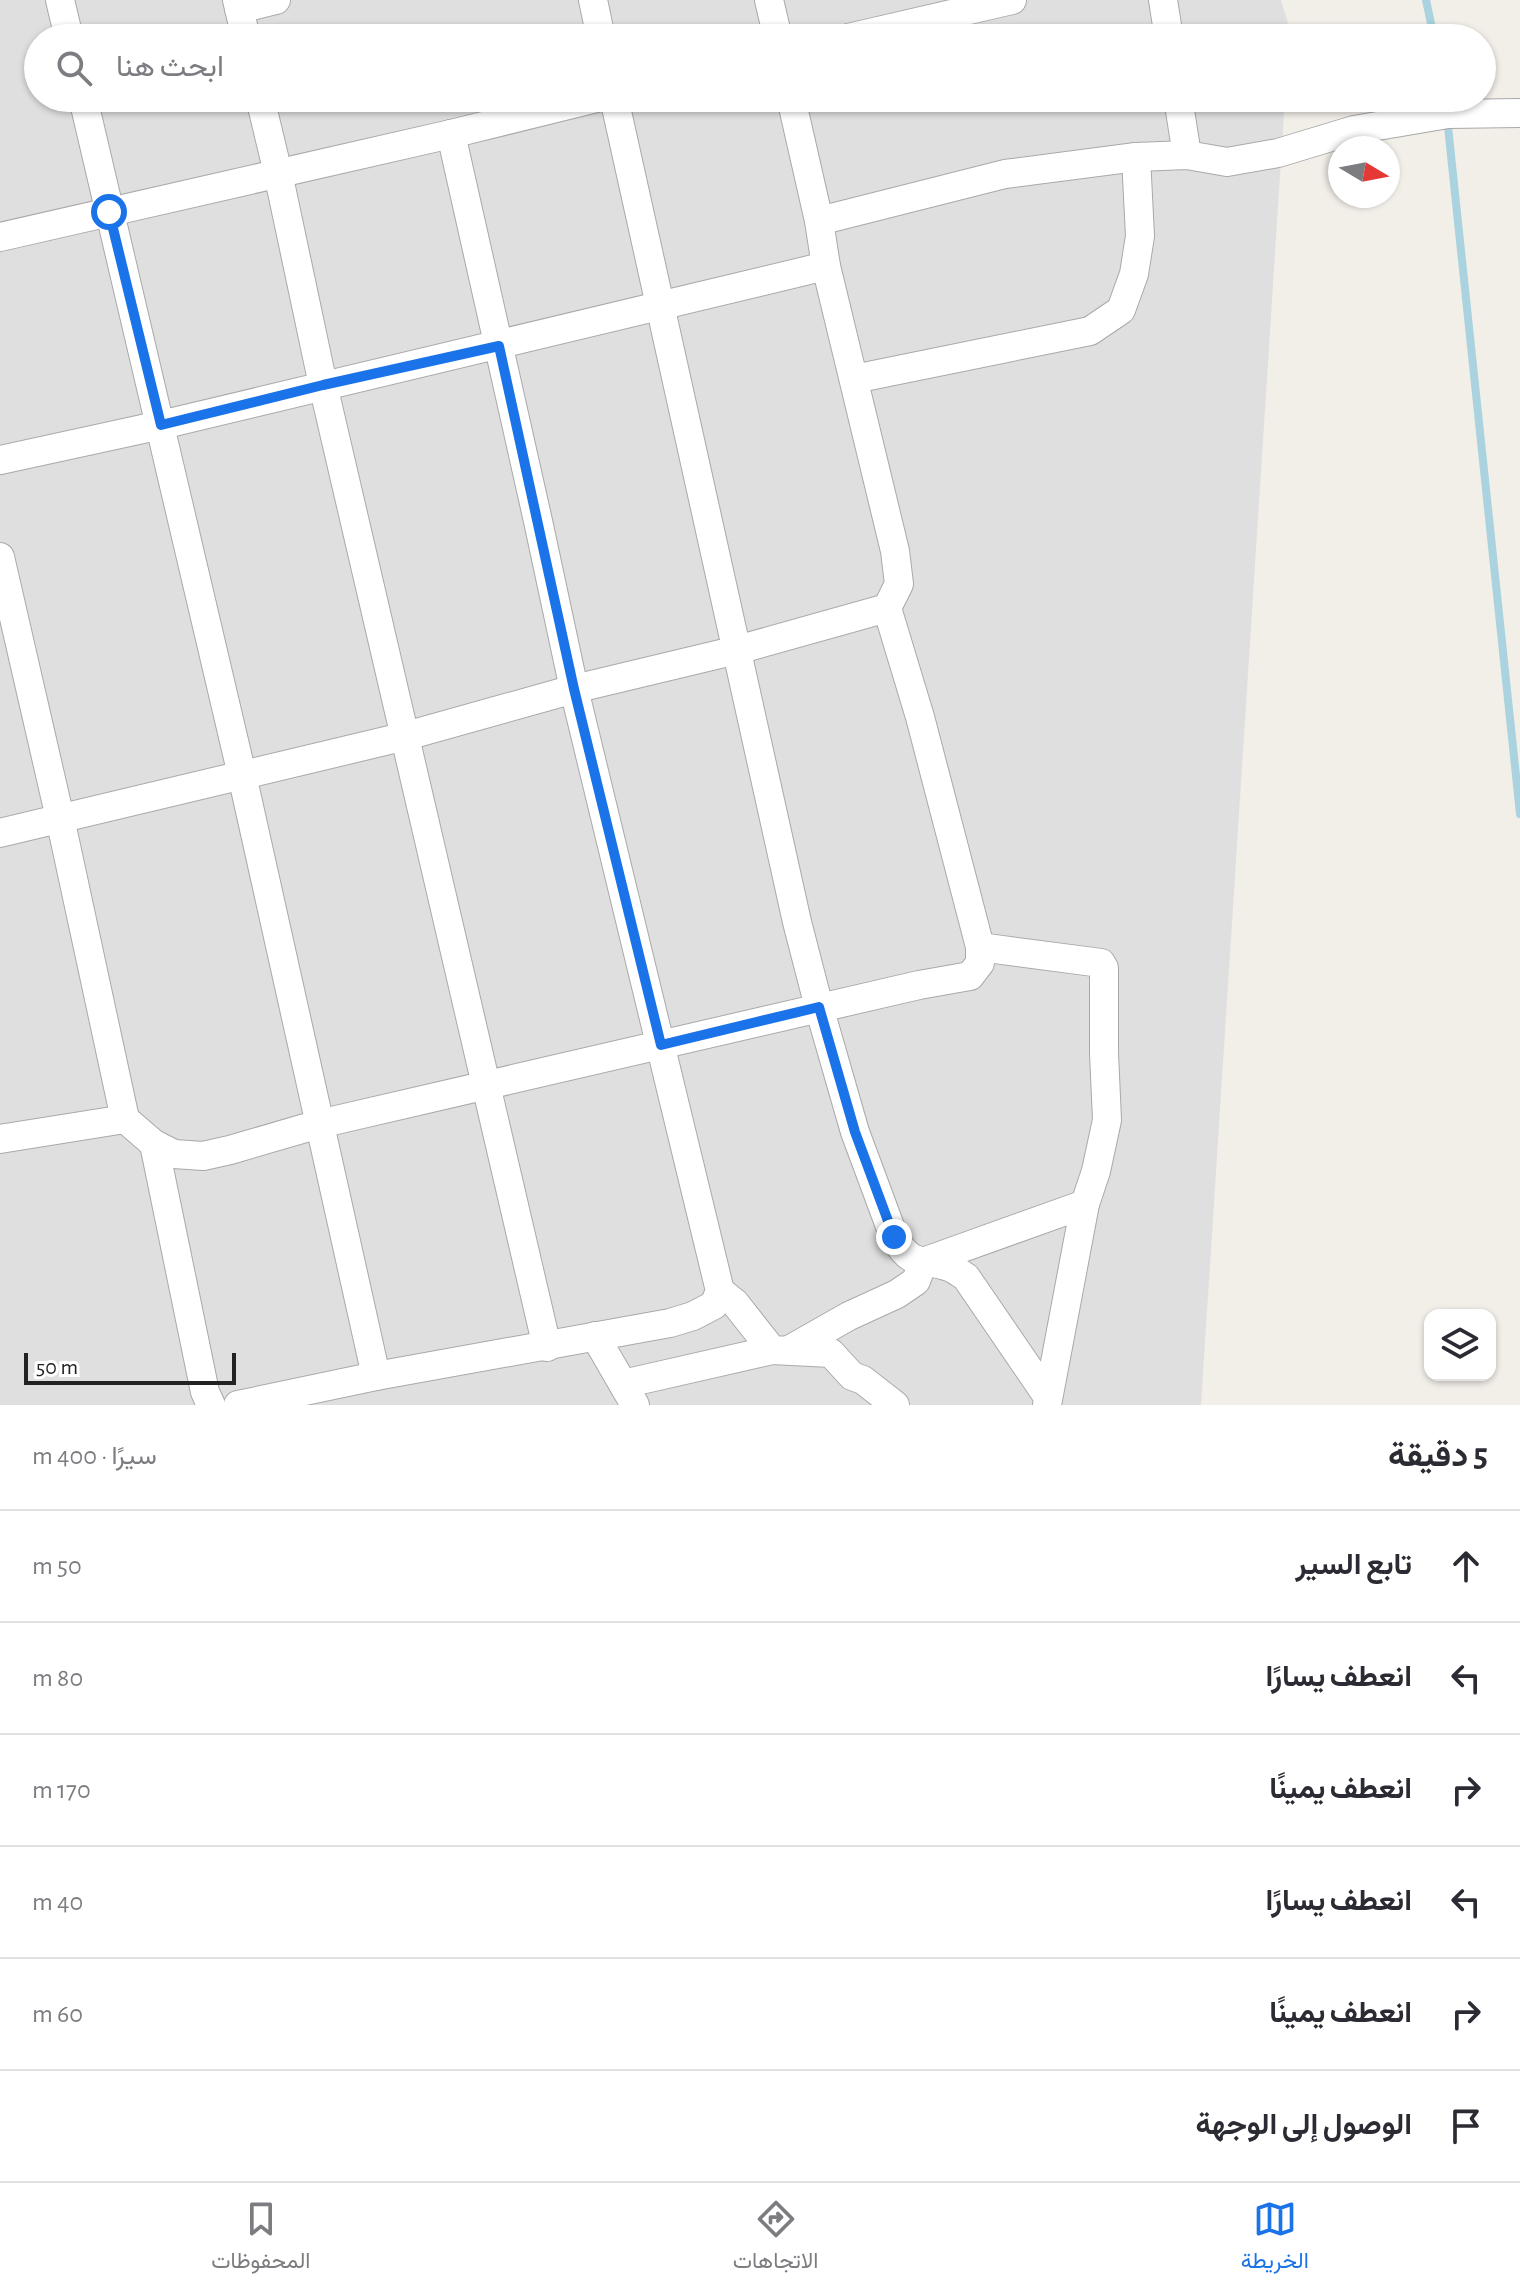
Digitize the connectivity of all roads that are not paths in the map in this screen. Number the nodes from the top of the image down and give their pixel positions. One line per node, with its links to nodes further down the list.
1 (60, 0): 8 (street)
2 (276, 0): 7 (street)
3 (593, 0): 10 (street)
4 (769, 0): 11 (street)
5 (1012, 0): 12 (street)
6 (1163, 0): 13 (street)
7 (238, 4): 9 (street)
8 (66, 24)
9 (243, 24)
10 (598, 24)
11 (775, 24)
12 (908, 24)
13 (1167, 24)
14 (86, 112): 25 (street)
15 (263, 112): 24 (street)
16 (540, 112): 21 (street)
17 (617, 112): 29 (street)
18 (794, 112): 26 (street)
19 (1180, 112): 22 (street)
20 (1520, 113): 22 (street)
21 (451, 134): 24 (street); 30 (street)
22 (1187, 155): 23 (street)
23 (1136, 157): 26 (street); 31 (street)
24 (278, 173): 25 (street); 32 (street)
25 (109, 212): 27 (street); 33 (street)
26 (819, 221): 28 (street)
27 (0, 237)
28 (826, 266): 29 (street); 31 (street)
29 (661, 306): 30 (street); 37 (street)
30 (499, 346): 32 (street); 38 (street)
31 (854, 379): 36 (street)
32 (323, 385): 33 (street); 39 (street)
33 (161, 425): 34 (street); 40 (street)
34 (0, 460)
35 (0, 557): 41 (street)
36 (887, 608): 37 (street); 43 (street)
37 (737, 650): 38 (street); 44 (street)
38 (574, 689): 39 (street); 45 (street)
39 (406, 736): 40 (street); 46 (street)
40 (242, 775): 41 (street); 48 (street)
41 (60, 818): 42 (street); 47 (street)
42 (0, 833)
43 (980, 947): 44 (street); 51 (street)
44 (819, 1007): 45 (street); 52 (street)
45 (661, 1045): 46 (street); 53 (street)
46 (485, 1084): 48 (street); 55 (street)
47 (125, 1119): 49 (street); 50 (street)
48 (319, 1124): 50 (street); 57 (street)
49 (0, 1139)
50 (154, 1144): 60 (street)
51 (1085, 1204): 52 (street); 59 (street)
52 (923, 1262): 56 (street); 59 (street)
53 (720, 1291): 54 (street); 56 (street)
54 (595, 1336): 55 (street); 58 (street)
55 (547, 1347): 57 (street)
56 (780, 1350): 58 (street); 62 (street)
57 (376, 1376): 61 (street)
58 (629, 1395)
59 (1047, 1401)
60 (211, 1405)
61 (238, 1405)
62 (895, 1405)

